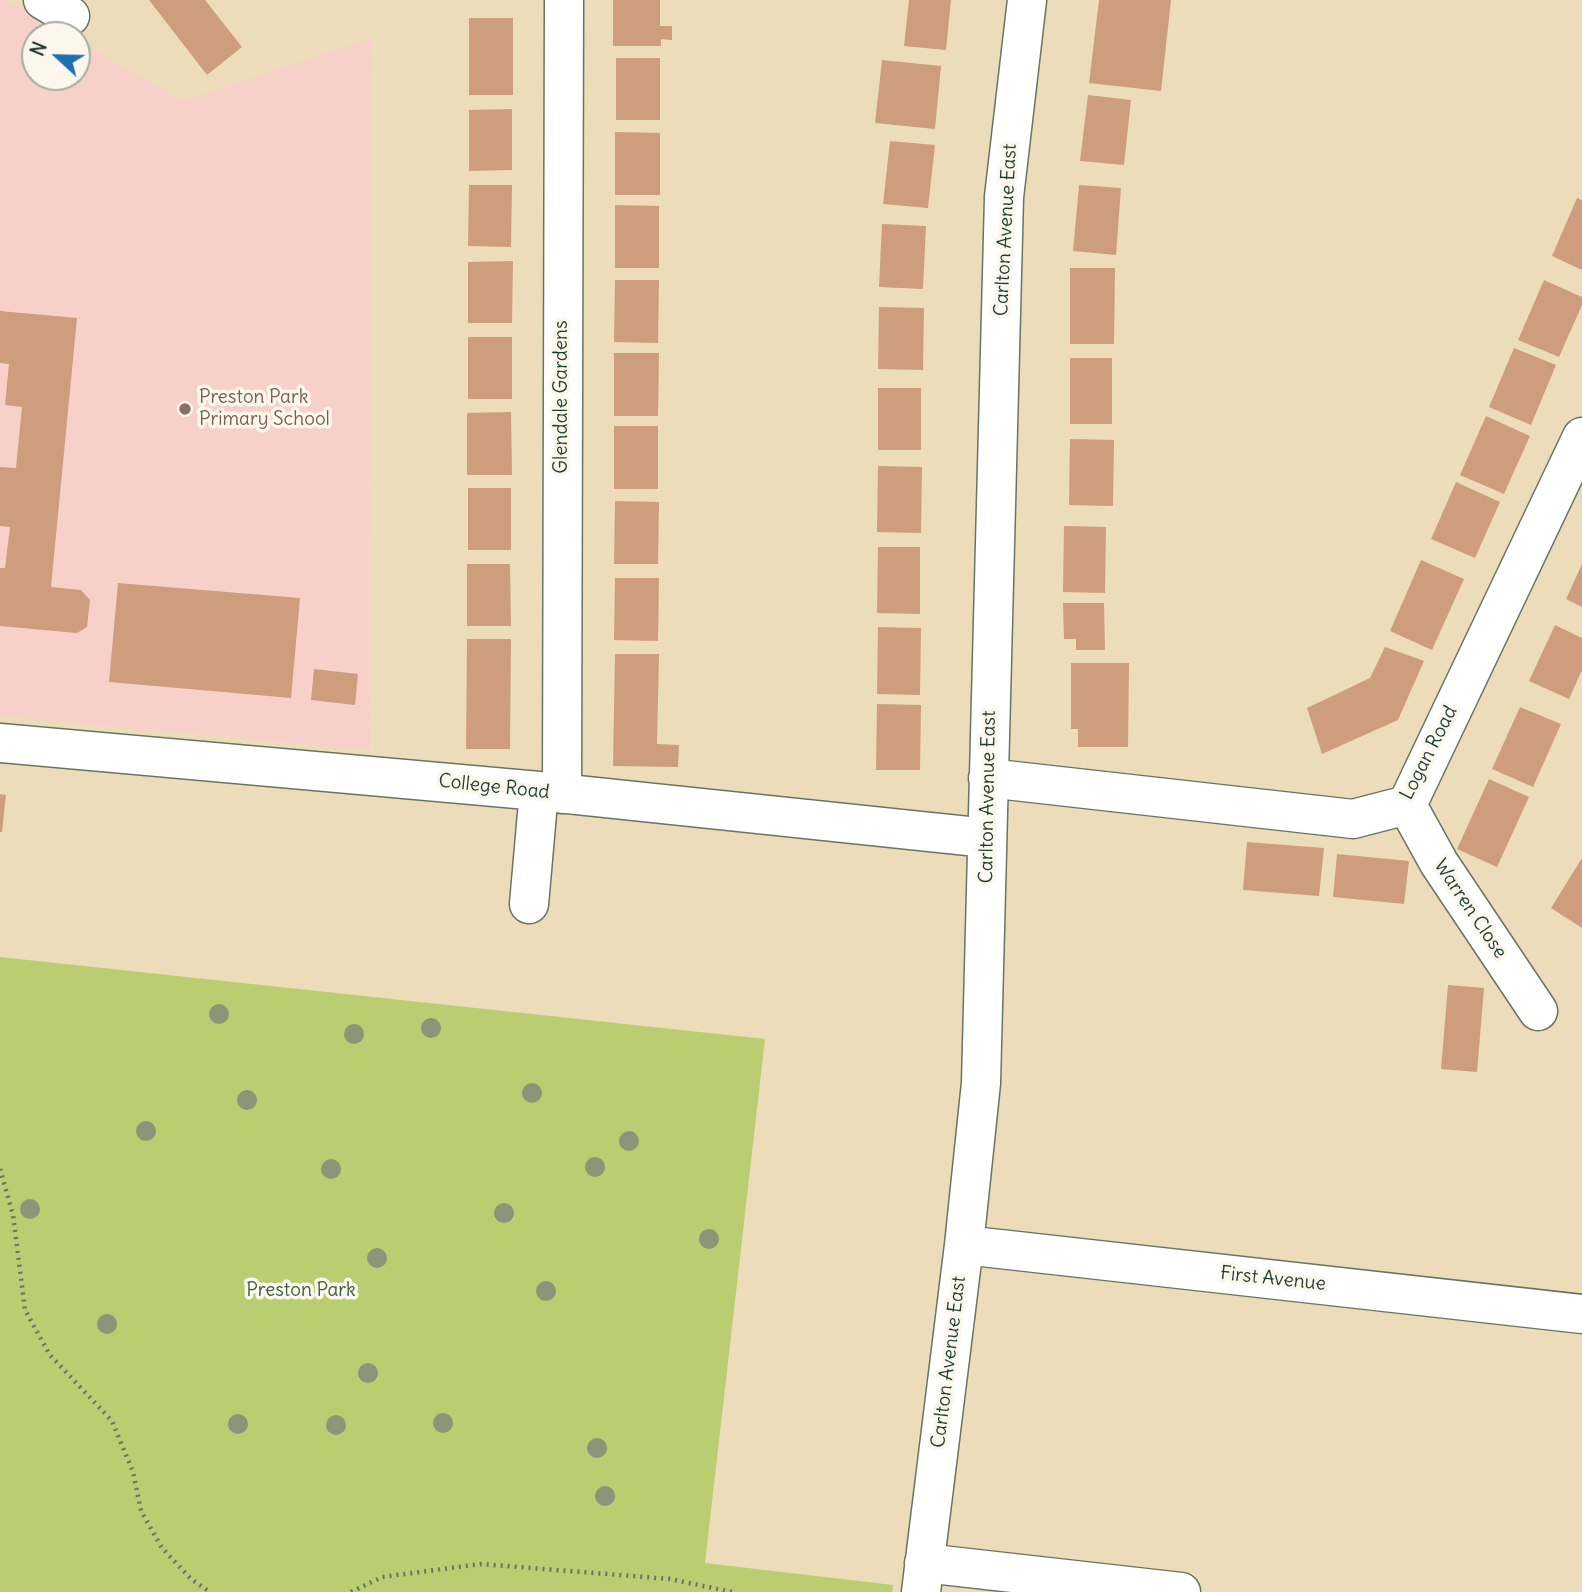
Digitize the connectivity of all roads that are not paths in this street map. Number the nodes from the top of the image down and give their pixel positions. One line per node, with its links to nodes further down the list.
1 (564, 0): 6 (street, Glendale Gardens)
2 (1027, 0): 5 (street, Carlton Avenue East)
3 (1582, 437): 7 (street, Logan Road)
4 (0, 743): 6 (street, College Road)
5 (988, 778): 7 (street, Logan Road); 8 (street, Carlton Avenue East)
6 (551, 792): 8 (street, College Road); 9 (street, Glendale Gardens)
7 (1407, 805): 10 (street, Warren Close)
8 (987, 838): 11 (street, Carlton Avenue East)
9 (529, 904)
10 (1538, 1011)
11 (964, 1245): 12 (street, First Avenue); 13 (street, Carlton Avenue East)
12 (1582, 1314)
13 (922, 1578): 14 (street)
14 (1181, 1592)

